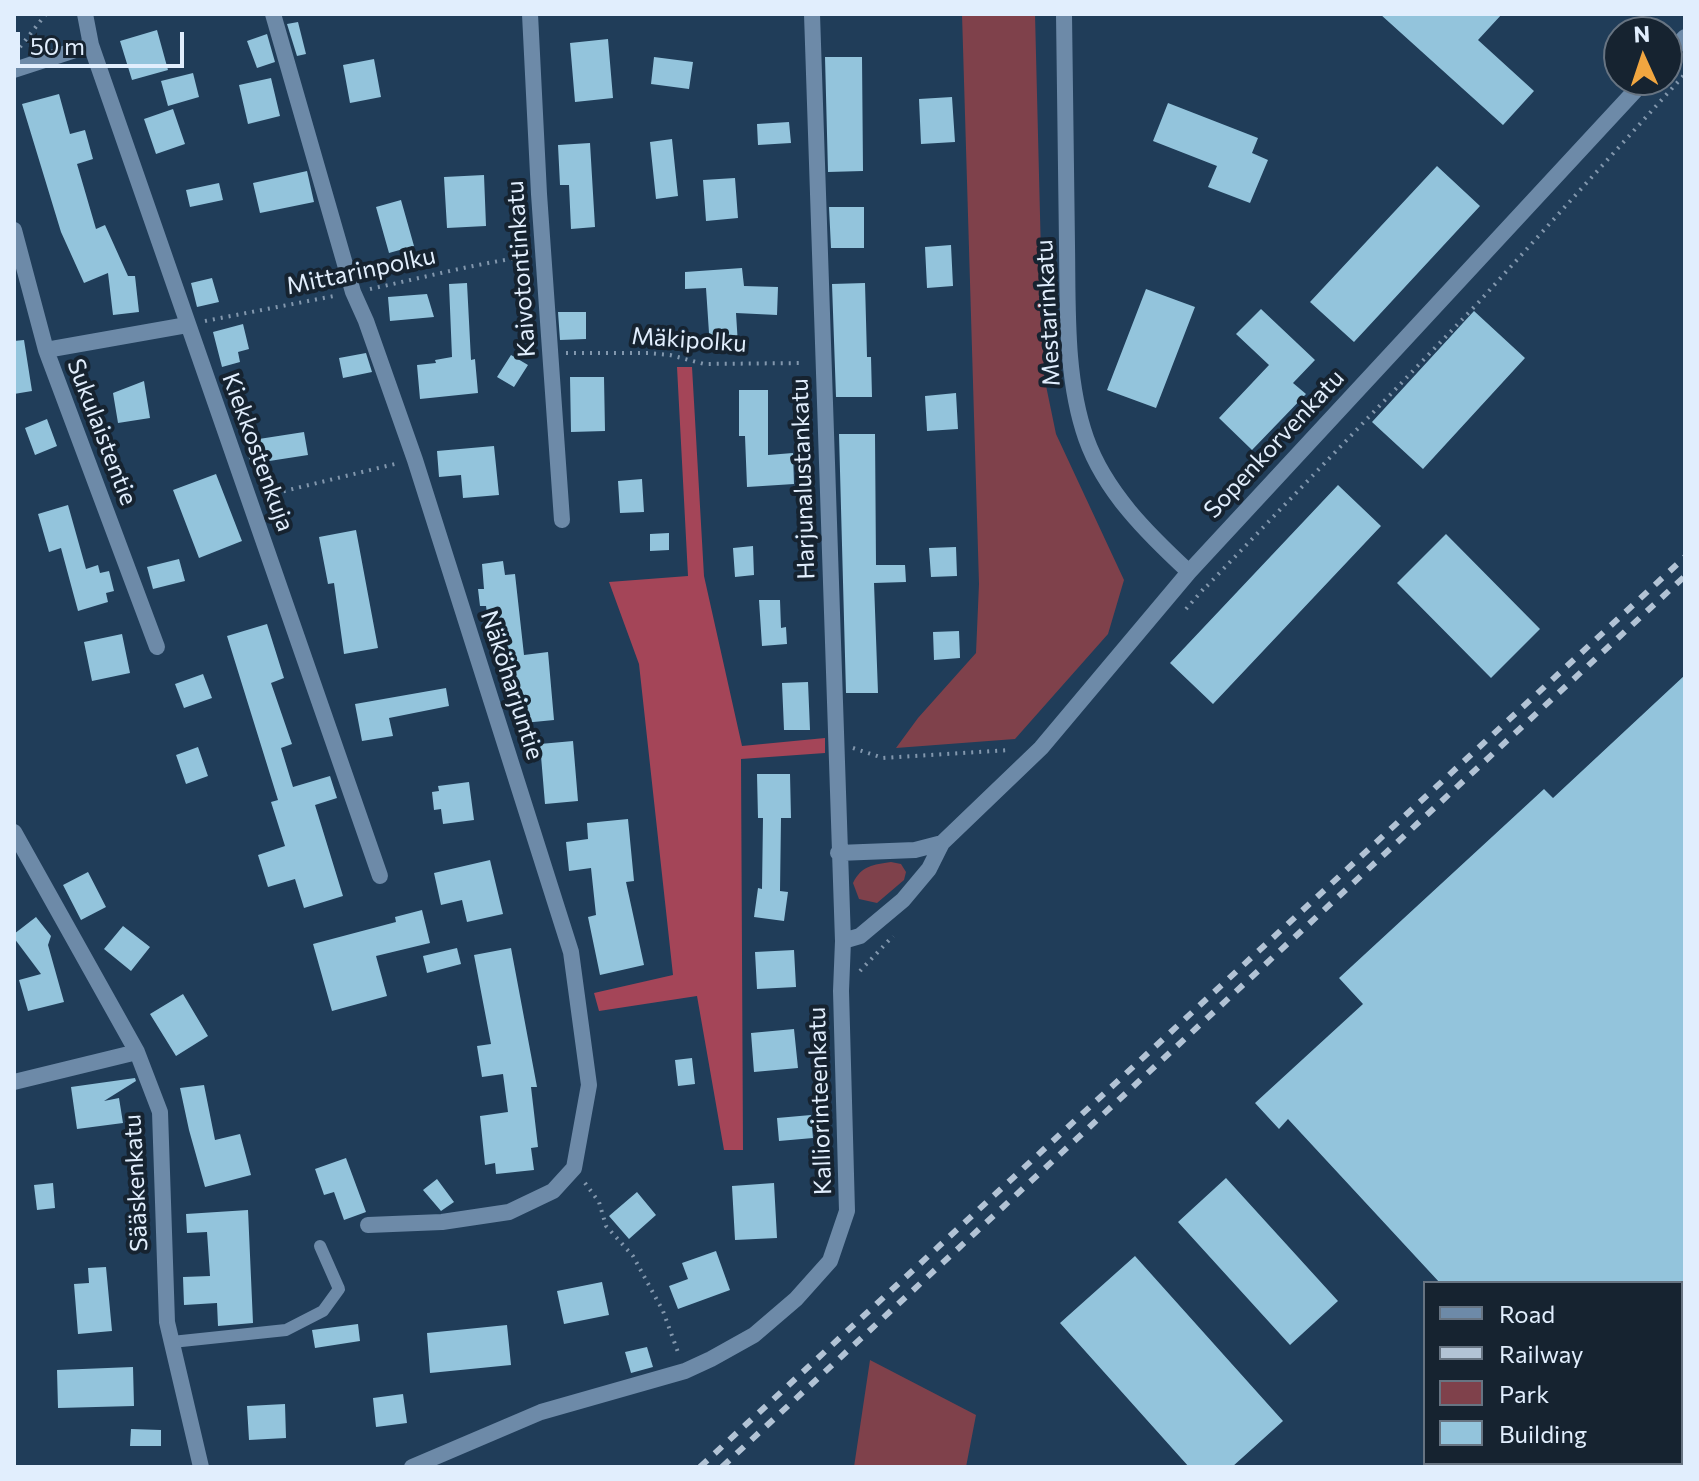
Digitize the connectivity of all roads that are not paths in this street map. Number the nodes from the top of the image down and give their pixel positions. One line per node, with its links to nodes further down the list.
1 (85, 14): 6 (street, Kiekkostenkuja)
2 (273, 14): 22 (street, Näköharjuntie)
3 (530, 14): 12 (street, Kaivotontinkatu)
4 (812, 14): 17 (street, Harjunalustankatu)
5 (1064, 14): 13 (street, Mestarinkatu)
6 (91, 45): 7 (street); 10 (street, Kiekkostenkuja)
7 (14, 70)
8 (1630, 96): 13 (street, Sopenkorvenkatu)
9 (14, 230): 11 (street, Sukulaistentie)
10 (187, 325): 11 (street); 18 (street, Kiekkostenkuja)
11 (46, 350): 14 (street, Sukulaistentie)
12 (562, 520)
13 (1189, 572): 16 (street, Sopenkorvenkatu)
14 (157, 647)
15 (14, 832): 20 (street, Sääskenkatu)
16 (942, 843): 17 (street); 19 (street)
17 (838, 853): 19 (street, Harjunalustankatu)
18 (380, 876)
19 (843, 941): 26 (street, Kalliorinteenkatu)
20 (137, 1052): 21 (street); 24 (street, Sääskenkatu)
21 (14, 1082)
22 (368, 1225)
23 (320, 1246): 24 (lane)
24 (172, 1342): 25 (street, Sääskenkatu)
25 (201, 1467)
26 (412, 1467)

